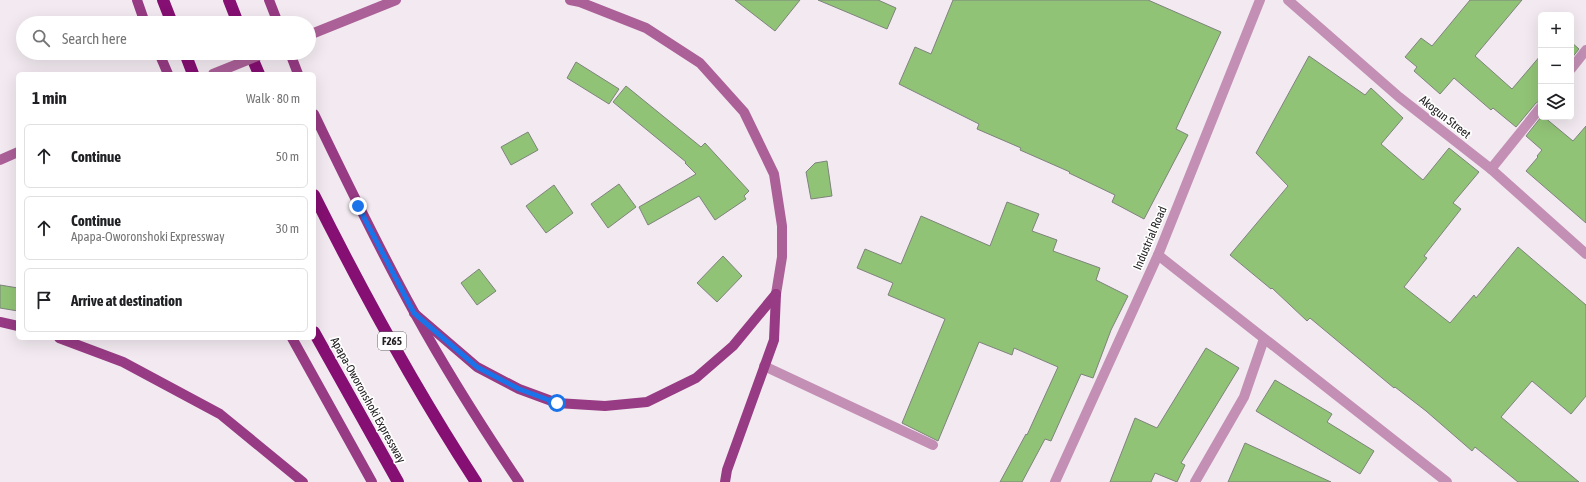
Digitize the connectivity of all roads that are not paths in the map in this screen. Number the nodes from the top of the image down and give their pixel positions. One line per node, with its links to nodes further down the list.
1 (137, 0): 9 (main road)
2 (163, 0): 10 (highway)
3 (229, 0): 11 (highway)
4 (269, 0): 12 (main road)
5 (396, 0): 13 (street)
6 (570, 0): 34 (street)
7 (1260, 0): 33 (street, Industrial Road)
8 (1288, 0): 30 (street, Akogun Street)
9 (143, 16)
10 (169, 16)
11 (235, 16)
12 (275, 16)
13 (316, 32)
14 (1586, 50): 20 (street)
15 (162, 60): 21 (main road)
16 (188, 60): 22 (highway)
17 (248, 60): 23 (street, bridge)
18 (253, 60): 24 (highway)
19 (293, 60): 25 (main road)
20 (1574, 65)
21 (167, 72)
22 (193, 72)
23 (218, 72)
24 (258, 72)
25 (297, 72)
26 (1538, 111): 30 (street)
27 (316, 118): 35 (main road)
28 (16, 153): 29 (street)
29 (0, 160)
30 (1491, 169): 32 (street, Akogun Street)
31 (316, 199): 47 (highway, F265)
32 (1586, 254)
33 (1158, 255): 39 (street); 50 (street, Industrial Road)
34 (776, 294): 35 (main road); 42 (main road)
35 (414, 313): 48 (main road)
36 (0, 322): 37 (main road)
37 (16, 326)
38 (316, 336): 46 (highway, Apapa-Oworonshoki Expressway)
39 (1264, 339): 51 (street); 52 (street)
40 (65, 340): 44 (main road)
41 (293, 340): 45 (main road)
42 (764, 366): 43 (street); 49 (main road)
43 (934, 445)
44 (303, 482)
45 (372, 482)
46 (398, 482)
47 (476, 482)
48 (519, 482)
49 (725, 482)
50 (1055, 482)
51 (1194, 482)
52 (1447, 482)

